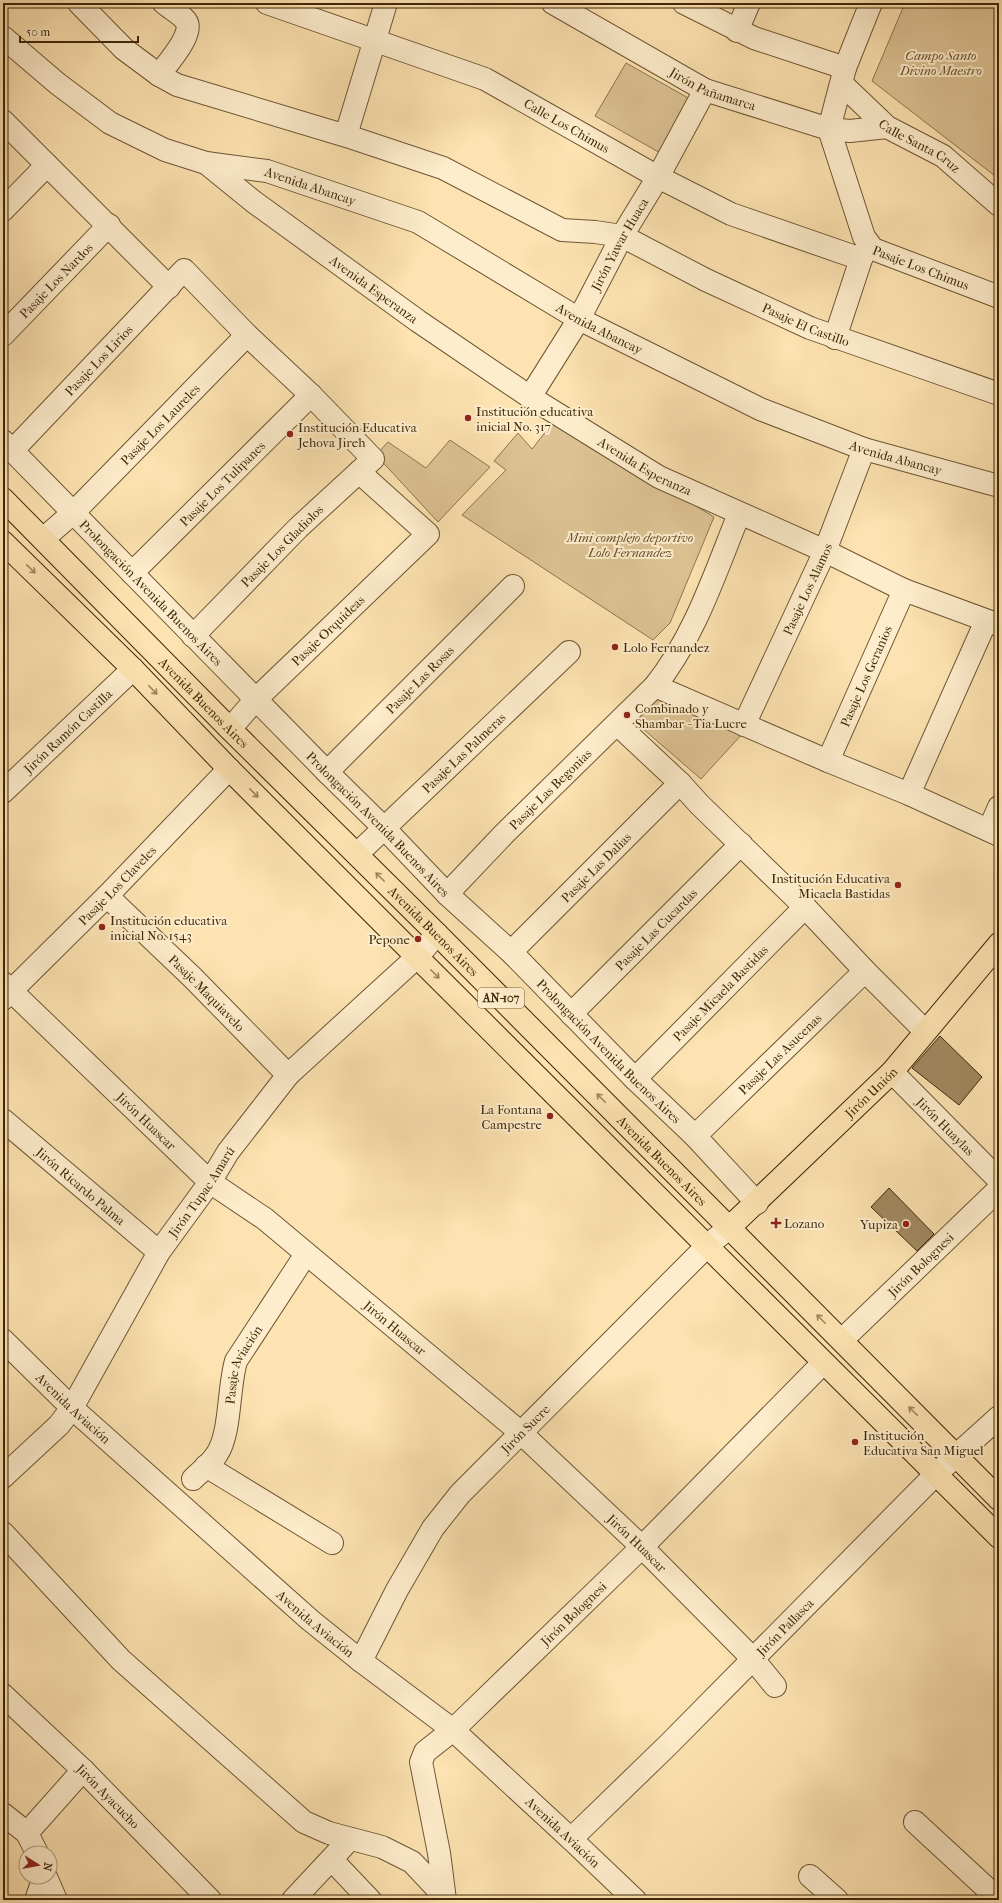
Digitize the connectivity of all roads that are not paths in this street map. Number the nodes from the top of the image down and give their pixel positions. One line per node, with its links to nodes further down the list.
1 (79, 3): 12 (street, Pasaje El Castillo)
2 (164, 3): 12 (street)
3 (267, 3): 11 (street, Calle Los Chimus)
4 (386, 3): 11 (street)
5 (553, 3): 14 (street, Jirón Pañamarca)
6 (684, 3): 9 (street)
7 (749, 3): 9 (street)
8 (871, 3): 13 (street)
9 (737, 31): 13 (street)
10 (3, 37): 19 (street)
11 (375, 40): 18 (street); 21 (street, Calle Los Chimus)
12 (159, 75): 18 (street, Pasaje El Castillo)
13 (843, 76): 16 (street, Calle Santa Cruz); 17 (street)
14 (705, 90): 17 (street, Jirón Pañamarca); 21 (street, Jirón Yawar Huaca)
15 (3, 121): 20 (street)
16 (887, 127): 17 (street, Jirón Pañamarca); 22 (street, Calle Santa Cruz)
17 (829, 129): 26 (street, Pasaje Los Chimus)
18 (346, 136): 25 (street, Pasaje El Castillo)
19 (206, 163): 29 (street, Avenida Abancay); 35 (street, Avenida Esperanza)
20 (48, 165): 23 (street); 24 (street)
21 (658, 177): 25 (street, Jirón Yawar Huaca); 26 (street, Calle Los Chimus)
22 (999, 205)
23 (3, 210)
24 (110, 225): 27 (street); 30 (street, Pasaje Los Nardos)
25 (622, 236): 29 (street, Jirón Yawar Huaca); 32 (street, Pasaje El Castillo)
26 (865, 252): 28 (street, Pasaje Los Chimus); 32 (street)
27 (169, 287): 31 (street, Pasaje Los Lirios); 36 (street, Pasaje Los Lirios)
28 (999, 297)
29 (579, 319): 35 (street, Jirón Yawar Huaca); 37 (street, Avenida Abancay)
30 (3, 335)
31 (247, 335): 34 (street); 41 (street, Pasaje Los Laureles)
32 (835, 338): 33 (street, Pasaje El Castillo)
33 (999, 394)
34 (311, 395): 38 (street); 46 (street, Pasaje Los Tulipanes)
35 (530, 397): 42 (street, Avenida Esperanza)
36 (8, 445): 41 (street, Prolongación Avenida Buenos Aires)
37 (864, 449): 39 (street, Avenida Abancay); 45 (street, Pasaje Los Alamos)
38 (366, 466): 50 (street, Pasaje Los Gladiolos); 54 (street, Pasaje Orquideas)
39 (999, 486)
40 (3, 499): 43 (main road, Avenida Buenos Aires / AN-107)
41 (73, 514): 43 (street, Pasaje Los Laureles); 46 (street, Prolongación Avenida Buenos Aires)
42 (739, 514): 45 (street, Avenida Esperanza); 53 (street, Pasaje Las Begonias)
43 (43, 539): 57 (main road, Avenida Buenos Aires / AN-107)
44 (3, 542): 52 (main road, AN-107, one-way to 52)
45 (824, 551): 48 (street, Avenida Esperanza); 56 (street, Pasaje Los Alamos)
46 (132, 573): 50 (street, Prolongación Avenida Buenos Aires)
47 (513, 586): 60 (street, Pasaje Las Rosas)
48 (904, 590): 49 (street, Avenida Esperanza); 58 (street, Pasaje Los Geranios)
49 (993, 623): 63 (street)
50 (193, 636): 54 (street, Prolongación Avenida Buenos Aires)
51 (569, 652): 65 (street, Pasaje Las Palmeras)
52 (133, 669): 59 (main road, AN-107, one-way to 59); 62 (street, Jirón Ramón Castilla)
53 (655, 686): 55 (street, Pasaje Las Begonias); 56 (street)
54 (256, 699): 57 (street, Pasaje Orquideas); 60 (street, Prolongación Avenida Buenos Aires)
55 (617, 724): 61 (street); 69 (street, Pasaje Las Begonias)
56 (744, 725): 58 (street)
57 (230, 729): 68 (main road, Avenida Buenos Aires / AN-107)
58 (828, 761): 63 (street)
59 (229, 769): 70 (street, Pasaje Los Claveles); 75 (main road, AN-107, one-way to 75)
60 (327, 772): 65 (street, Prolongación Avenida Buenos Aires)
61 (680, 783): 67 (street); 74 (street, Pasaje Las Dalias)
62 (3, 792)
63 (909, 794): 66 (street)
64 (999, 807): 66 (street)
65 (384, 828): 68 (street, Pasaje Las Palmeras); 69 (street, Prolongación Avenida Buenos Aires)
66 (994, 833)
67 (741, 844): 71 (street); 78 (street, Pasaje Las Cucardas)
68 (357, 854): 72 (main road, Avenida Buenos Aires / AN-107, one-way to 68)
69 (447, 894): 74 (street, Prolongación Avenida Buenos Aires)
70 (107, 896): 77 (street, Pasaje Los Claveles); 81 (street, Pasaje Maquiavelo)
71 (805, 907): 76 (street); 82 (street, Pasaje Micaela Bastidas)
72 (437, 934): 75 (street, Jirón Tupac Amarú); 89 (main road, Avenida Buenos Aires / AN-107, one-way to 72)
73 (999, 944): 79 (main road, Jirón Unión)
74 (511, 952): 78 (street, Prolongación Avenida Buenos Aires)
75 (417, 957): 81 (street, Jirón Tupac Amarú); 90 (main road, AN-107, one-way to 90)
76 (865, 971): 79 (street); 84 (street, Pasaje Las Asucenas)
77 (6, 991): 86 (street, Jirón Huascar)
78 (571, 1014): 82 (street, Prolongación Avenida Buenos Aires)
79 (925, 1031): 80 (main road, Jirón Unión)
80 (892, 1072): 85 (street, Jirón Huaylas); 88 (main road, Jirón Unión)
81 (288, 1075): 86 (street, Jirón Tupac Amarú)
82 (635, 1080): 84 (street, Prolongación Avenida Buenos Aires)
83 (3, 1120): 91 (street, Jirón Ricardo Palma)
84 (695, 1136): 88 (street, Prolongación Avenida Buenos Aires)
85 (999, 1180)
86 (210, 1182): 91 (street, Jirón Tupac Amarú); 92 (street, Jirón Huascar)
87 (999, 1189): 94 (street, Jirón Bolognesi)
88 (757, 1203): 89 (main road, Jirón Unión)
89 (730, 1227): 90 (street, Jirón Sucre); 94 (main road, Avenida Buenos Aires / AN-107, one-way to 89)
90 (708, 1245): 95 (main road, AN-107); 98 (street, Jirón Sucre)
91 (159, 1252): 96 (street, Jirón Tupac Amarú)
92 (306, 1254): 98 (street, Jirón Huascar); 105 (street, Pasaje Aviación)
93 (3, 1340): 96 (street, Avenida Aviación)
94 (842, 1340): 99 (main road, Avenida Buenos Aires / AN-107, one-way to 94)
95 (823, 1363): 100 (main road, AN-107); 106 (street, Jirón Bolognesi)
96 (72, 1408): 101 (street, Jirón Tupac Amarú); 108 (street, Avenida Aviación)
97 (999, 1417): 99 (street, Jirón Pallasca)
98 (520, 1432): 106 (street, Jirón Huascar); 108 (street, Jirón Sucre)
99 (958, 1456): 100 (street, Jirón Pallasca); 102 (main road, Avenida Buenos Aires / AN-107)
100 (937, 1473): 104 (main road, AN-107); 107 (street, Jirón Pallasca)
101 (3, 1477)
102 (999, 1499)
103 (3, 1533): 116 (street)
104 (999, 1537)
105 (332, 1543)
106 (642, 1547): 107 (street, Jirón Huascar); 111 (street, Jirón Bolognesi)
107 (753, 1659): 109 (street, Jirón Huascar); 117 (street, Jirón Pallasca)
108 (361, 1661): 111 (street, Avenida Aviación)
109 (775, 1686)
110 (3, 1696): 112 (street, Jirón Ayacucho)
111 (453, 1730): 117 (street, Avenida Aviación); 124 (street, Jirón Bolognesi)
112 (83, 1770): 115 (street); 127 (street, Jirón Ayacucho)
113 (3, 1814): 115 (street)
114 (915, 1822): 123 (street)
115 (27, 1833): 118 (street)
116 (350, 1839): 119 (street); 124 (street)
117 (571, 1839): 130 (street, Avenida Aviación)
118 (33, 1845)
119 (332, 1860): 128 (street); 129 (street)
120 (810, 1876): 131 (street)
121 (42, 1885): 125 (street)
122 (49, 1885): 126 (street)
123 (994, 1895)
124 (445, 1898)
125 (36, 1900)
126 (56, 1900)
127 (210, 1900)
128 (294, 1900)
129 (370, 1900)
130 (635, 1900)
131 (837, 1900)

